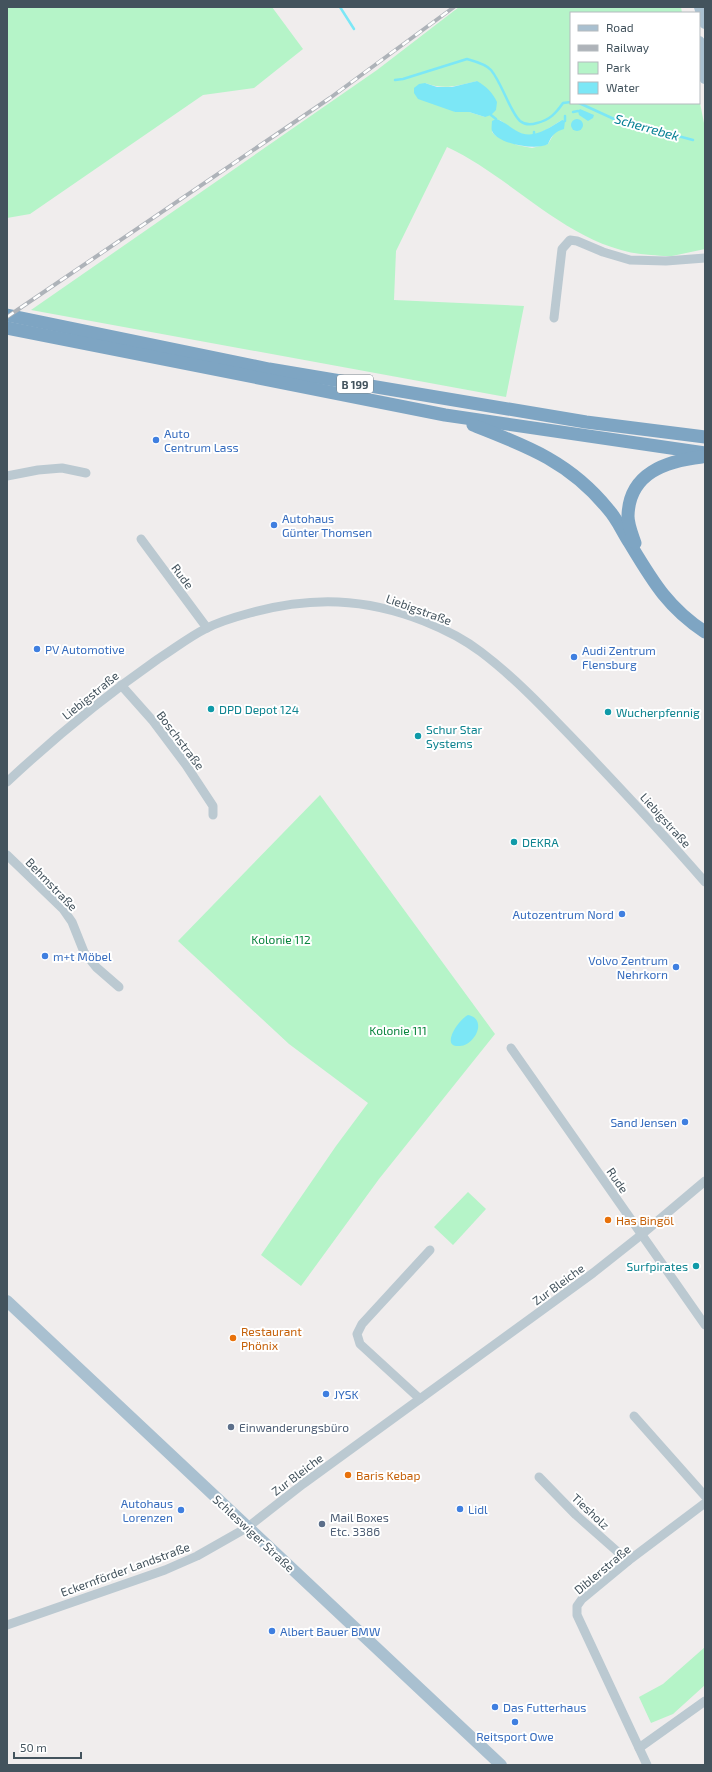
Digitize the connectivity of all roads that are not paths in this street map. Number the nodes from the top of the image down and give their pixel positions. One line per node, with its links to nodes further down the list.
1 (700, 7): 2 (main road)
2 (705, 23)
3 (700, 48): 4 (main road)
4 (705, 78)
5 (705, 258): 7 (street)
6 (7, 315): 10 (highway, B 199)
7 (554, 318)
8 (7, 328): 9 (highway, B 199)
9 (445, 415): 11 (highway, B 199); 16 (highway)
10 (705, 437)
11 (705, 453)
12 (705, 456): 16 (highway)
13 (86, 473): 14 (street)
14 (7, 476)
15 (141, 539): 17 (street, Rude)
16 (646, 568): 18 (highway)
17 (207, 628): 19 (street, Liebigstraße); 23 (street, Liebigstraße)
18 (705, 632)
19 (121, 685): 20 (street, Liebigstraße); 21 (street, Boschstraße)
20 (7, 782)
21 (213, 815)
22 (7, 855): 24 (street, Behmstraße)
23 (705, 882)
24 (119, 987)
25 (511, 1048): 27 (street, Rude)
26 (705, 1181): 27 (street, Zur Bleiche)
27 (642, 1235): 30 (street, Rude); 31 (street, Zur Bleiche)
28 (430, 1250): 31 (street)
29 (7, 1301): 36 (main road, Schleswiger Straße)
30 (705, 1326)
31 (420, 1399): 36 (street, Zur Bleiche)
32 (634, 1416): 34 (street)
33 (538, 1477): 37 (street, Tiesholz)
34 (705, 1496)
35 (705, 1503): 37 (street, Diblerstraße)
36 (248, 1527): 38 (street, Eckernförder Landstraße); 41 (main road, Schleswiger Straße)
37 (628, 1561): 40 (street, Diblerstraße)
38 (7, 1625)
39 (705, 1701): 40 (street)
40 (639, 1748): 42 (street, Diblerstraße)
41 (501, 1765)
42 (647, 1765)

